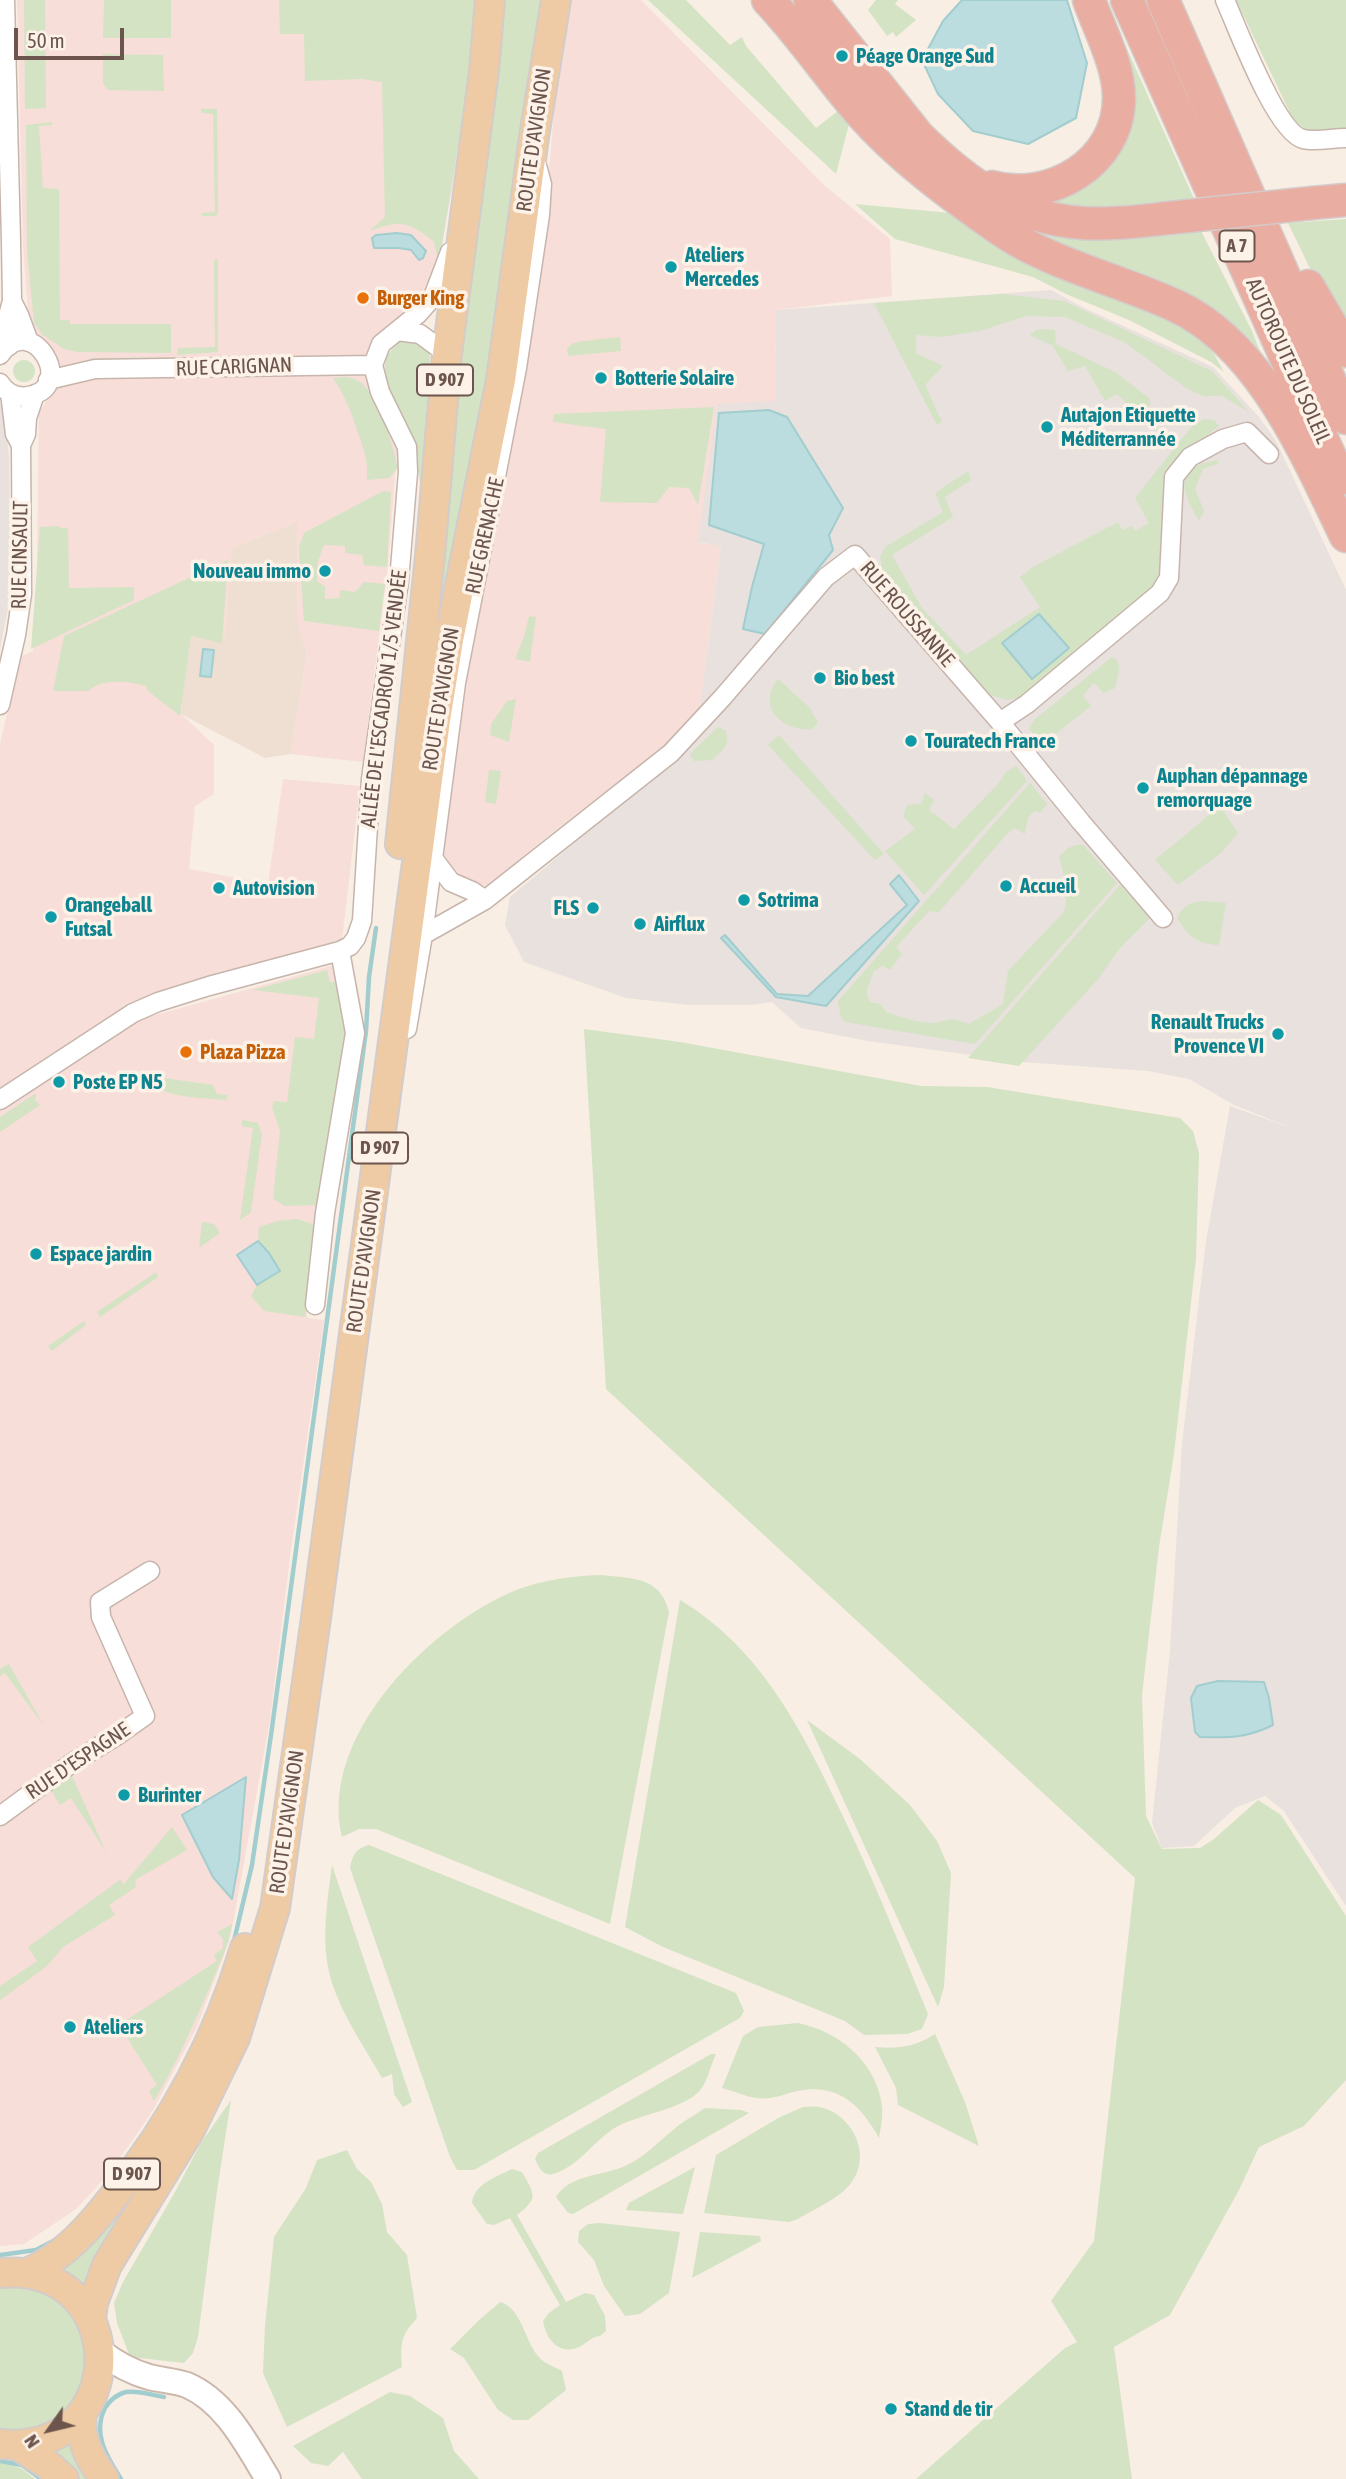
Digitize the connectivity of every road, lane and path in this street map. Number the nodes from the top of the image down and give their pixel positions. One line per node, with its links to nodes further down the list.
1 (5, 0): 17 (street)
2 (490, 0): 13 (main road, ROUTE D'AVIGNON / D 907)
3 (556, 0): 10 (main road, ROUTE D'AVIGNON / D 907)
4 (768, 0): 12 (highway)
5 (810, 0): 12 (highway)
6 (1089, 0): 12 (highway)
7 (1127, 0): 32 (highway, AUTOROUTE DU SOLEIL / A 7)
8 (1163, 0): 16 (highway, AUTOROUTE DU SOLEIL / A 7)
9 (1225, 0): 11 (street)
10 (534, 137): 36 (street, RUE GRENACHE); 42 (main road, ROUTE D'AVIGNON / D 907)
11 (1346, 138)
12 (963, 188): 15 (highway); 33 (highway)
13 (467, 195): 18 (street); 22 (main road, ROUTE D'AVIGNON / D 907)
14 (1346, 200): 15 (highway)
15 (1325, 208)
16 (1278, 263): 21 (highway); 29 (highway, AUTOROUTE DU SOLEIL / A 7)
17 (12, 301): 19 (street); 20 (street)
18 (397, 331): 22 (street); 24 (street)
19 (29, 342): 20 (street); 23 (street)
20 (4, 350)
21 (1346, 351)
22 (447, 354): 46 (main road, ROUTE D'AVIGNON / D 907)
23 (49, 360): 25 (street, RUE CARIGNAN); 26 (street)
24 (373, 365): 25 (street, RUE CARIGNAN); 40 (street, ALLÉE DE L'ESCADRON 1/5 VENDÉE)
25 (95, 369): 26 (street, RUE CARIGNAN)
26 (48, 380): 28 (street, RUE CINSAULT)
27 (5, 388): 28 (street, RUE CINSAULT); 30 (street, RUE CINSAULT)
28 (35, 394): 30 (street, RUE CINSAULT)
29 (1346, 418)
30 (21, 445): 34 (street, RUE CINSAULT)
31 (1269, 454): 35 (street)
32 (1346, 493)
33 (1346, 536)
34 (0, 705)
35 (1003, 726): 37 (street, RUE ROUSSANNE); 38 (street, RUE ROUSSANNE)
36 (432, 858): 37 (street); 39 (street, RUE GRENACHE)
37 (485, 900): 39 (street, RUE ROUSSANNE)
38 (1163, 918)
39 (423, 935): 42 (street, RUE GRENACHE)
40 (340, 951): 41 (street); 43 (street)
41 (0, 1100)
42 (381, 1141): 47 (main road, ROUTE D'AVIGNON / D 907)
43 (315, 1305)
44 (150, 1571): 45 (street, RUE D'ESPAGNE)
45 (0, 1816)
46 (14, 2273): 47 (main road, D 907)
47 (91, 2319): 48 (main road, D 907)
48 (101, 2352): 49 (street); 50 (main road, D 907)
49 (148, 2377): 50 (street); 55 (street)
50 (97, 2386): 51 (main road, D 907)
51 (82, 2413): 52 (main road, D 907); 54 (main road)
52 (8, 2444): 53 (main road, D 907)
53 (64, 2479)
54 (104, 2479)
55 (268, 2479)

